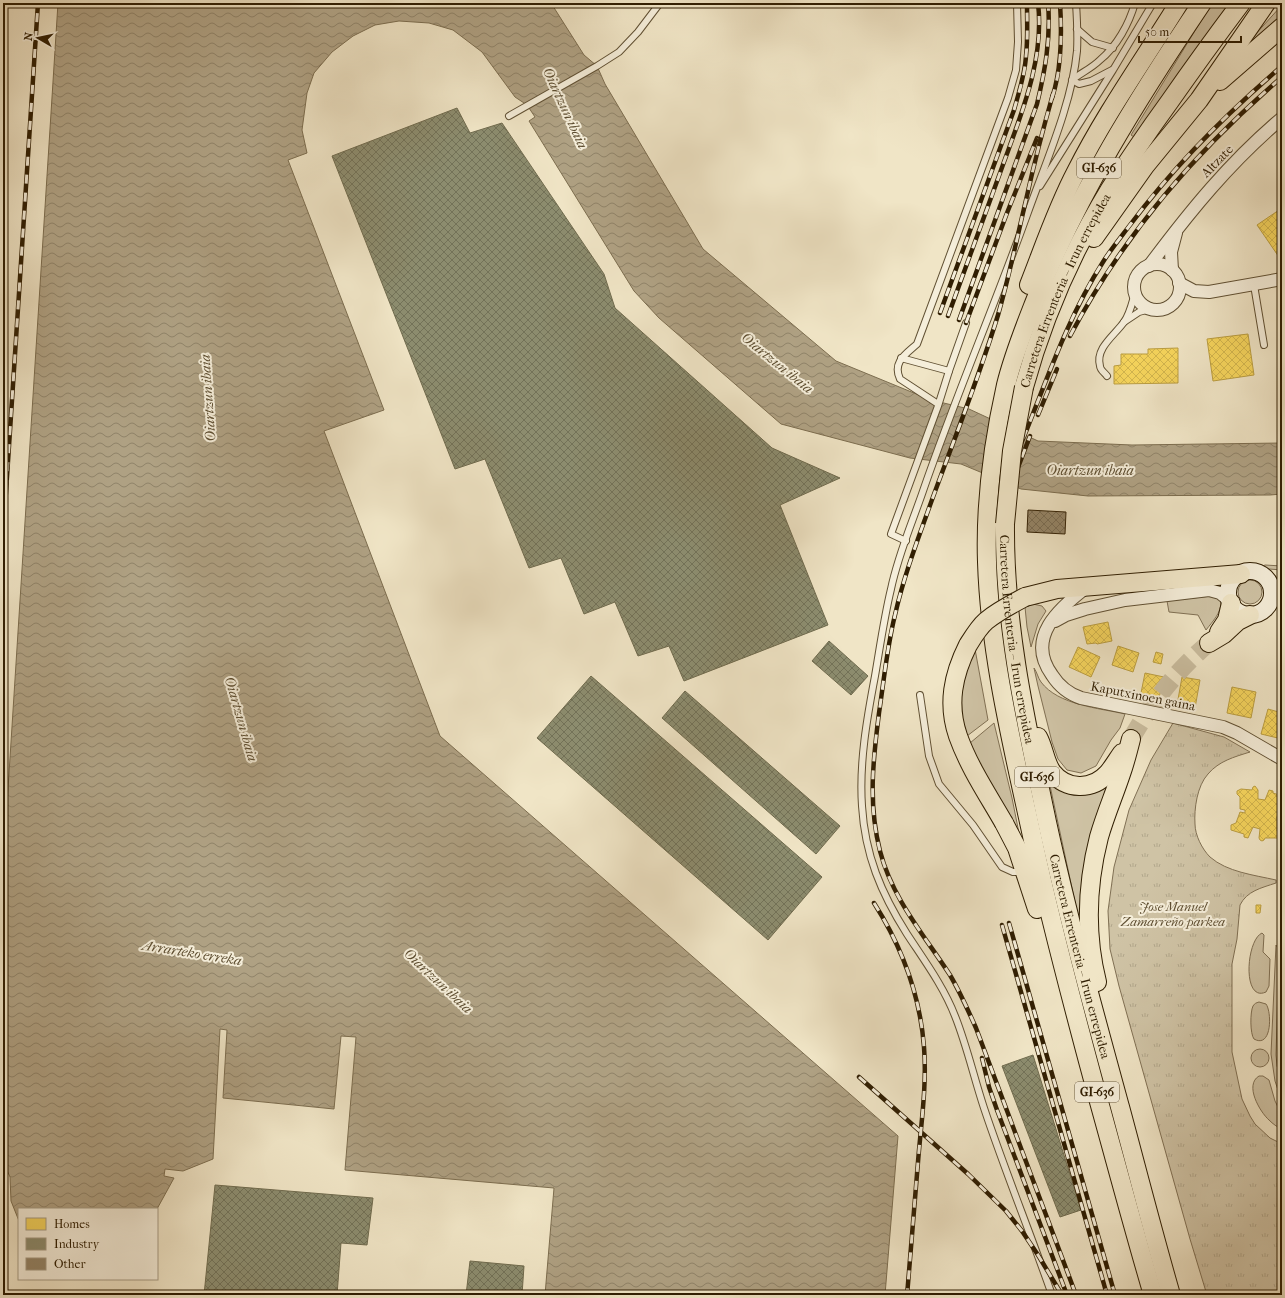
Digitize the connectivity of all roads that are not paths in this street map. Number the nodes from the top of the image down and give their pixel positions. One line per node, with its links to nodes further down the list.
1 (660, 3): 16 (lane)
2 (1017, 3): 34 (lane)
3 (1076, 3): 11 (lane)
4 (1135, 3): 12 (lane)
5 (1153, 3): 13 (lane)
6 (1179, 3): 32 (main road)
7 (1202, 3): 32 (main road, Carretera Errenteria – Irun errepidea / GI-636)
8 (1241, 3): 24 (main road, Carretera Errenteria – Irun errepidea / GI-636)
9 (1266, 3): 15 (main road)
10 (1282, 27): 15 (main road)
11 (1077, 29): 12 (lane); 14 (lane)
12 (1113, 48): 14 (lane)
13 (1113, 70): 14 (lane); 18 (lane)
14 (1072, 80): 18 (lane)
15 (1198, 100): 24 (main road)
16 (509, 116)
17 (1282, 118): 19 (street, Altzate)
18 (1034, 195): 40 (lane)
19 (1177, 228): 20 (street, Altzate); 21 (street, Altzate)
20 (1149, 266): 21 (street); 27 (street)
21 (1172, 270): 23 (street)
22 (1282, 279): 25 (street)
23 (1179, 283): 26 (street); 28 (street)
24 (1061, 284): 37 (main road, Carretera Errenteria – Irun errepidea / GI-636)
25 (1254, 285): 26 (street); 33 (lane)
26 (1194, 292): 28 (street)
27 (1134, 293): 29 (street); 30 (lane)
28 (1172, 304): 29 (street)
29 (1150, 309): 30 (lane)
30 (1124, 322): 36 (lane)
31 (966, 323): 35 (lane)
32 (1018, 344): 37 (main road, Carretera Errenteria – Irun errepidea / GI-636)
33 (1264, 345)
34 (901, 358): 35 (lane); 38 (lane)
35 (948, 371): 38 (lane)
36 (1107, 376)
37 (1015, 385): 39 (main road, Carretera Errenteria – Irun errepidea / GI-636, bridge)
38 (938, 405): 40 (lane)
39 (996, 524): 50 (main road, Carretera Errenteria – Irun errepidea / GI-636); 53 (main road, Carretera Errenteria – Irun errepidea / GI-636)
40 (906, 540): 57 (lane)
41 (1241, 574): 42 (main road); 44 (main road); 46 (main road)
42 (1262, 574): 43 (main road); 45 (main road)
43 (1282, 578)
44 (1088, 586): 48 (street, Kaputxinoen gaina); 52 (main road, bridge)
45 (1277, 593): 47 (main road)
46 (1230, 602): 47 (main road); 47 (main road); 48 (street)
47 (1250, 615)
48 (1049, 625): 51 (street, Kaputxinoen gaina)
49 (920, 695): 52 (lane)
50 (1023, 703): 54 (main road, Carretera Errenteria – Irun errepidea / GI-636); 54 (main road)
51 (1282, 759)
52 (1026, 872): 53 (main road)
53 (1058, 951): 55 (main road, Carretera Errenteria – Irun errepidea / GI-636)
54 (1097, 1026): 56 (main road, Carretera Errenteria – Irun errepidea / GI-636)
55 (1143, 1261): 58 (main road); 59 (main road, Carretera Errenteria – Irun errepidea / GI-636)
56 (1166, 1278): 60 (main road, Carretera Errenteria – Irun errepidea / GI-636); 61 (main road)
57 (1052, 1295)
58 (1143, 1295)
59 (1153, 1295)
60 (1171, 1295)
61 (1176, 1295)

